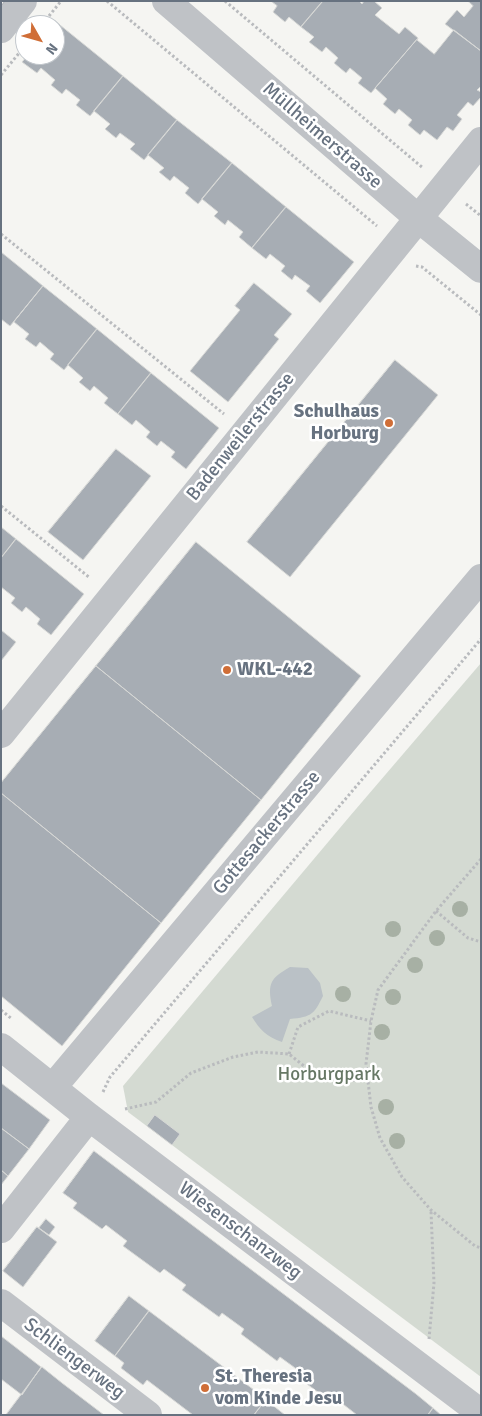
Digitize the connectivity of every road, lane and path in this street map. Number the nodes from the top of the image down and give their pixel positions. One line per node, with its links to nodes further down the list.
1 (23, 1): 7 (street)
2 (61, 1): 6 (path)
3 (107, 1): 15 (path)
4 (166, 1): 13 (street, Müllheimerstrasse)
5 (224, 1): 11 (path)
6 (50, 15)
7 (1, 28)
8 (15, 58): 9 (path)
9 (1, 75)
10 (481, 141): 11 (street, Badenweilerstrasse)
11 (444, 186): 12 (path); 13 (street, Badenweilerstrasse)
12 (481, 216)
13 (418, 218): 15 (street, Badenweilerstrasse); 16 (street, Müllheimerstrasse)
14 (1, 234): 18 (path)
15 (394, 248): 17 (path); 18 (street, Badenweilerstrasse)
16 (481, 269)
17 (481, 316)
18 (245, 432): 21 (street, Badenweilerstrasse)
19 (1, 506): 21 (path)
20 (481, 578): 31 (street, Gottesackerstrasse)
21 (112, 596): 23 (street, Badenweilerstrasse)
22 (481, 639): 32 (path)
23 (1, 734)
24 (481, 859): 25 (path)
25 (436, 911): 26 (path); 27 (path)
26 (481, 942)
27 (371, 1021): 29 (path); 30 (path)
28 (1, 1047): 31 (street, Wiesenschanzweg)
29 (289, 1054): 30 (path); 32 (path)
30 (367, 1079): 33 (path)
31 (53, 1087): 32 (street, Wiesenschanzweg)
32 (89, 1117): 34 (street); 37 (street, Wiesenschanzweg)
33 (431, 1210): 35 (path); 37 (path)
34 (1, 1229)
35 (481, 1248)
36 (1, 1303): 39 (street, Schliengerweg)
37 (427, 1371): 38 (street, Wiesenschanzweg)
38 (481, 1413)
39 (148, 1415)

